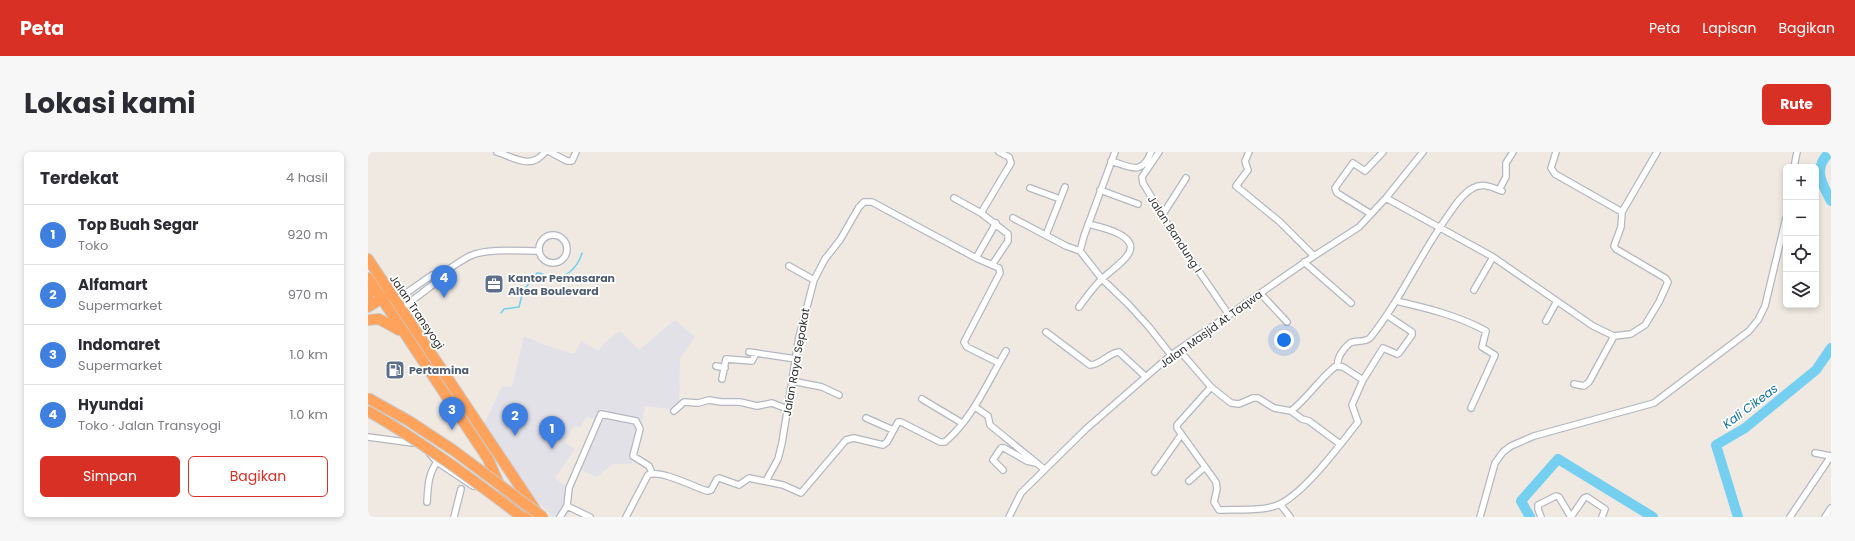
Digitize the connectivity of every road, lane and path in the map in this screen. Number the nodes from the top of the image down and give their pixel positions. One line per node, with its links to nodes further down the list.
1 (497, 152): 2 (street)
2 (545, 152)
3 (550, 152): 4 (street)
4 (576, 152)
5 (999, 152): 27 (street)
6 (1114, 152): 16 (street)
7 (1151, 152): 16 (street)
8 (1159, 152): 28 (street, Jalan Bandung I)
9 (1249, 152): 38 (street)
10 (1383, 152): 29 (street)
11 (1423, 152): 23 (street, Jalan Masjid At Taqwa)
12 (1513, 152): 33 (street)
13 (1556, 152): 26 (street)
14 (1657, 152): 26 (street)
15 (1797, 152): 17 (street)
16 (1111, 161): 21 (street)
17 (1795, 164)
18 (1186, 178): 28 (street)
19 (1065, 187): 24 (street)
20 (1030, 188): 24 (street)
21 (1100, 190): 25 (street); 32 (street)
22 (954, 198): 27 (street)
23 (1386, 198): 29 (street, Jalan Masjid At Taqwa); 33 (street)
24 (1060, 199): 35 (street)
25 (1138, 204)
26 (1622, 212): 66 (street)
27 (981, 213): 31 (street)
28 (1163, 214): 59 (street, Jalan Bandung I)
29 (1371, 214): 38 (street, Jalan Masjid At Taqwa)
30 (1013, 218): 35 (street)
31 (996, 223): 40 (street); 43 (street)
32 (1088, 224): 37 (street); 47 (street)
33 (1440, 227): 39 (street); 53 (street)
34 (1783, 231): 123 (street)
35 (1046, 235): 37 (street)
36 (539, 251): 36 (street); 45 (street)
37 (1080, 251): 47 (street)
38 (1314, 256): 42 (street, Jalan Masjid At Taqwa)
39 (1493, 257): 50 (street); 55 (street)
40 (976, 258): 43 (street); 48 (street, Jalan Raya Sepakat)
41 (368, 259): 54 (highway, Jalan Transyogi)
42 (1304, 262): 51 (street, Jalan Masjid At Taqwa); 56 (street)
43 (992, 265): 73 (street)
44 (789, 266): 48 (street)
45 (439, 275): 54 (street); 54 (street)
46 (368, 278): 54 (highway, Jalan Transyogi)
47 (1102, 279): 58 (street); 71 (street)
48 (814, 280): 72 (street, Jalan Raya Sepakat)
49 (368, 285): 52 (highway)
50 (1474, 290)
51 (1260, 293): 59 (street, Jalan Masjid At Taqwa); 63 (street)
52 (368, 300)
53 (1396, 301): 60 (street); 87 (street)
54 (391, 302): 57 (highway); 61 (highway); 64 (highway, Jalan Transyogi); 117 (highway, Jalan Transyogi)
55 (1557, 302): 62 (street); 66 (street)
56 (1351, 303)
57 (368, 307)
58 (1079, 307)
59 (1229, 314): 67 (street, Jalan Masjid At Taqwa)
60 (1388, 316): 75 (street); 79 (street)
61 (368, 320): 64 (highway)
62 (1546, 321)
63 (1287, 322)
64 (402, 332): 111 (highway, Jalan Transyogi)
65 (1046, 332): 77 (street)
66 (1614, 336): 81 (street)
67 (1179, 350): 71 (street, Jalan Masjid At Taqwa); 82 (street)
68 (1006, 351): 73 (street)
69 (749, 352): 70 (street)
70 (756, 353): 72 (street); 76 (street)
71 (1171, 355): 77 (street, Jalan Masjid At Taqwa)
72 (796, 359): 80 (street, Jalan Raya Sepakat)
73 (999, 363): 86 (street)
74 (716, 366): 76 (street)
75 (1338, 366): 79 (street); 91 (street)
76 (724, 368): 78 (street)
77 (1146, 377): 103 (street, Jalan Masjid At Taqwa)
78 (722, 379)
79 (1363, 380): 97 (street)
80 (792, 381): 83 (street); 88 (street, Jalan Raya Sepakat)
81 (1574, 384)
82 (1211, 388): 91 (street); 95 (street)
83 (839, 395)
84 (368, 398): 117 (highway, bridge)
85 (922, 399): 93 (street)
86 (975, 407): 93 (street); 101 (street)
87 (1471, 408)
88 (787, 409): 90 (street); 107 (street, Jalan Raya Sepakat)
89 (368, 411): 116 (highway, bridge)
90 (674, 411)
91 (1291, 411): 97 (street)
92 (866, 418): 94 (street)
93 (962, 423): 94 (street)
94 (893, 430): 107 (street)
95 (1181, 435): 102 (street); 105 (street)
96 (368, 437): 100 (street)
97 (1340, 444): 112 (street)
98 (1815, 453): 99 (street)
99 (1831, 456): 127 (street)
100 (437, 462): 110 (street); 111 (street)
101 (1038, 464): 103 (street); 104 (street)
102 (1205, 467): 108 (street); 112 (street)
103 (1044, 469): 121 (street, Jalan Masjid At Taqwa)
104 (1003, 470)
105 (1155, 472)
106 (652, 473): 107 (street); 113 (street); 120 (street)
107 (766, 481)
108 (1189, 481)
109 (461, 489): 115 (street)
110 (427, 502)
111 (517, 504): 116 (highway, Jalan Transyogi)
112 (1280, 504): 122 (street)
113 (567, 507): 118 (street); 119 (street)
114 (1831, 508): 128 (street)
115 (454, 517)
116 (527, 517)
117 (542, 517)
118 (560, 517)
119 (590, 517)
120 (626, 517)
121 (1009, 517)
122 (1290, 517)
123 (1480, 517)
124 (1541, 517): 125 (street)
125 (1571, 517): 126 (street)
126 (1602, 517)
127 (1790, 517)
128 (1825, 517)

